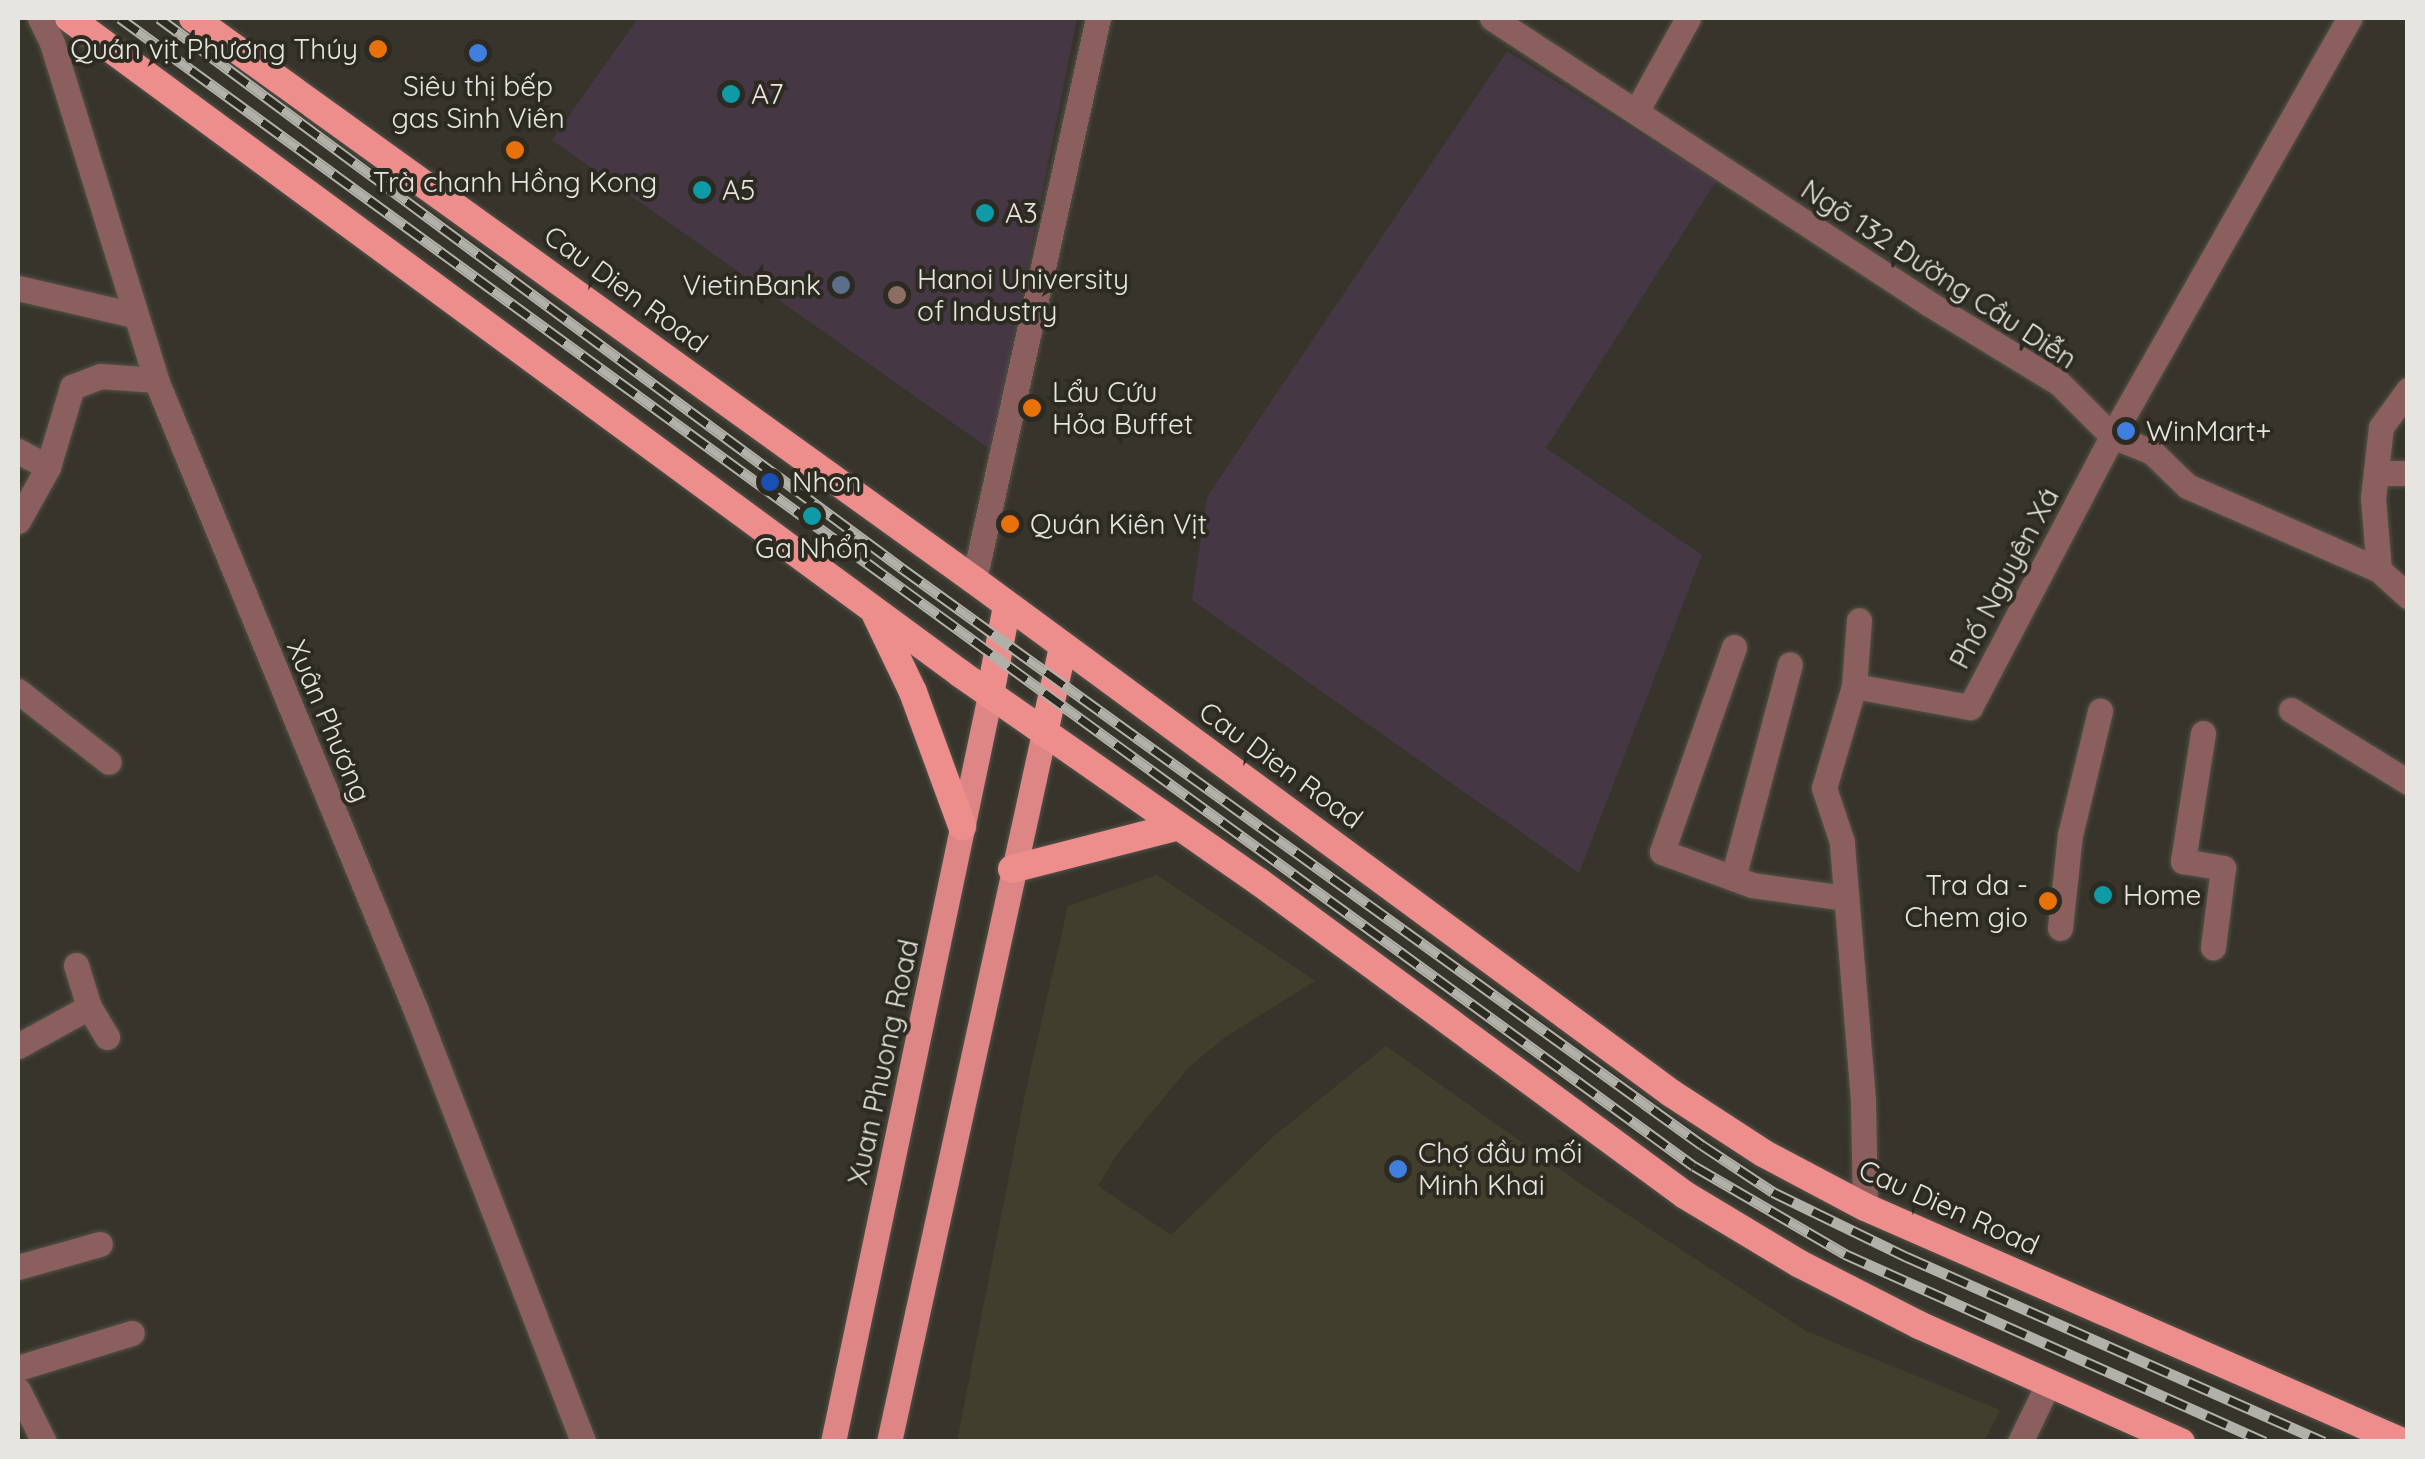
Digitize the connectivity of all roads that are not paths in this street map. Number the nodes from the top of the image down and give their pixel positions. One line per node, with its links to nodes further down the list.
1 (40, 18): 10 (street, Xuân Phương)
2 (68, 18): 23 (highway)
3 (193, 18): 20 (highway, Cau Dien Road)
4 (1098, 18): 20 (street)
5 (1492, 18): 8 (street, Ngõ 132 Đường Cầu Diễn)
6 (1688, 18): 8 (street)
7 (2349, 18): 13 (street, Phố Nguyên Xá)
8 (1636, 112): 13 (street, Ngõ 132 Đường Cầu Diễn)
9 (18, 288): 10 (street)
10 (134, 315): 11 (street, Xuân Phương)
11 (156, 380): 15 (street); 56 (street, Xuân Phương)
12 (2408, 390): 16 (street)
13 (2112, 436): 19 (street, Ngõ 132 Đường Cầu Diễn); 28 (street, Phố Nguyên Xá)
14 (18, 451): 15 (street)
15 (48, 467): 18 (street)
16 (2376, 472): 17 (street); 19 (street)
17 (2408, 472)
18 (18, 521)
19 (2379, 570): 21 (street, Ngõ 132 Đường Cầu Diễn)
20 (974, 580): 22 (highway, Cau Dien Road)
21 (2408, 596)
22 (1007, 606): 25 (highway, Cau Dien Road); 30 (highway)
23 (873, 609): 30 (highway); 37 (highway)
24 (1860, 620): 28 (street)
25 (1063, 647): 33 (highway); 48 (highway, Cau Dien Road)
26 (1734, 647): 40 (street)
27 (1790, 664): 40 (street)
28 (1854, 686): 41 (street)
29 (18, 691): 35 (street)
30 (990, 695): 33 (highway); 37 (main road, Xuan Phuong Road)
31 (2291, 710): 36 (street)
32 (2100, 711): 42 (street)
33 (1044, 733): 38 (highway); 39 (main road)
34 (2204, 733): 43 (street)
35 (109, 762)
36 (2408, 782)
37 (962, 826): 57 (main road, Xuan Phuong Road)
38 (1179, 826): 39 (highway); 53 (highway)
39 (1012, 869): 58 (main road)
40 (1734, 878): 41 (street)
41 (1846, 898): 48 (street)
42 (2060, 928)
43 (2213, 948)
44 (76, 965): 45 (street)
45 (90, 1007): 46 (street); 47 (street)
46 (107, 1036)
47 (18, 1046)
48 (1865, 1207): 61 (highway, Cau Dien Road)
49 (100, 1244): 50 (street)
50 (18, 1267)
51 (132, 1332): 52 (street)
52 (18, 1368)
53 (2048, 1384): 59 (street); 60 (highway)
54 (18, 1390): 55 (street)
55 (44, 1442)
56 (583, 1442)
57 (832, 1442)
58 (889, 1442)
59 (2020, 1442)
60 (2181, 1442)
61 (2402, 1442)

